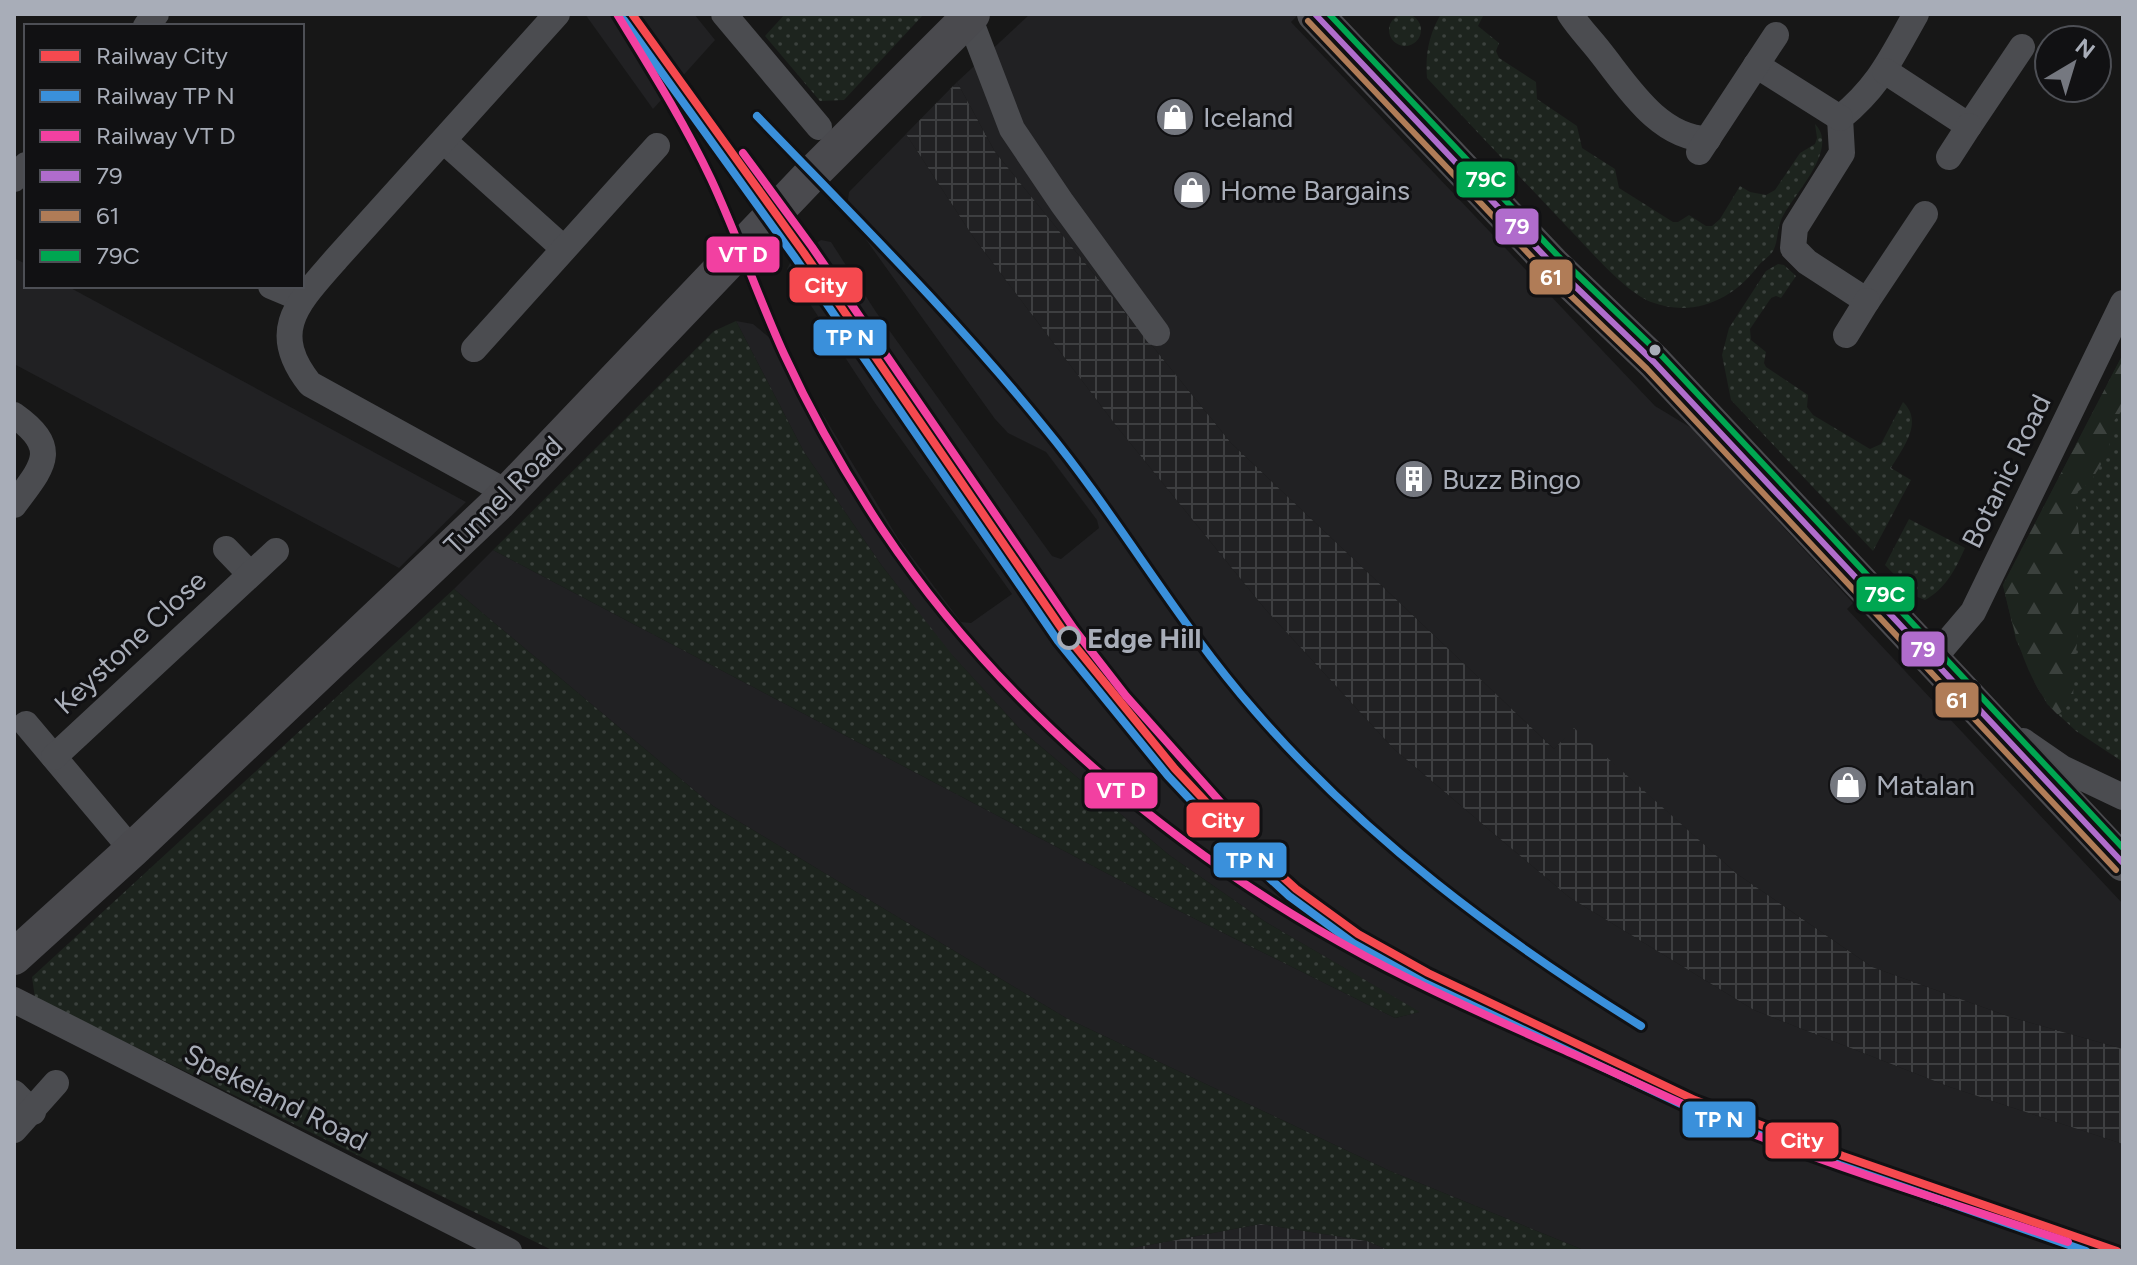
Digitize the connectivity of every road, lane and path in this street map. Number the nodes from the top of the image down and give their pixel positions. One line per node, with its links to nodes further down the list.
1 (557, 14): 14 (street)
2 (724, 14): 13 (street)
3 (1315, 14): 32 (main road)
4 (1570, 14): 9 (street)
5 (1916, 14): 10 (street)
6 (970, 16): 23 (street); 27 (main road, Tunnel Road)
7 (1776, 35): 9 (street)
8 (2022, 47): 12 (street)
9 (1756, 65): 11 (street)
10 (1885, 71): 11 (street); 12 (street)
11 (1840, 118): 21 (street)
12 (1969, 126): 16 (street)
13 (819, 127)
14 (444, 141): 18 (street); 20 (street)
15 (657, 146): 18 (street)
16 (1949, 157)
17 (1925, 214): 21 (street)
18 (563, 248): 25 (street)
19 (276, 288): 20 (street)
20 (302, 299): 27 (street)
21 (1867, 301): 24 (street)
22 (2123, 303): 32 (street, Botanic Road)
23 (1157, 333)
24 (1846, 335)
25 (474, 349)
26 (14, 415): 28 (street)
27 (503, 498): 37 (main road, Tunnel Road)
28 (14, 505)
29 (226, 549): 31 (street, Keystone Close)
30 (276, 551): 31 (street, Keystone Close)
31 (250, 574): 35 (street, Keystone Close)
32 (1933, 659): 33 (main road)
33 (1988, 716): 36 (street); 38 (main road)
34 (26, 724): 35 (street, Keystone Close)
35 (54, 757): 37 (street, Keystone Close)
36 (2123, 797)
37 (132, 850): 39 (main road, Tunnel Road)
38 (2121, 850)
39 (14, 957)
40 (14, 1000): 45 (street, Spekeland Road)
41 (56, 1083): 43 (street)
42 (14, 1093): 43 (street)
43 (33, 1112): 44 (street)
44 (14, 1130)
45 (509, 1251)

